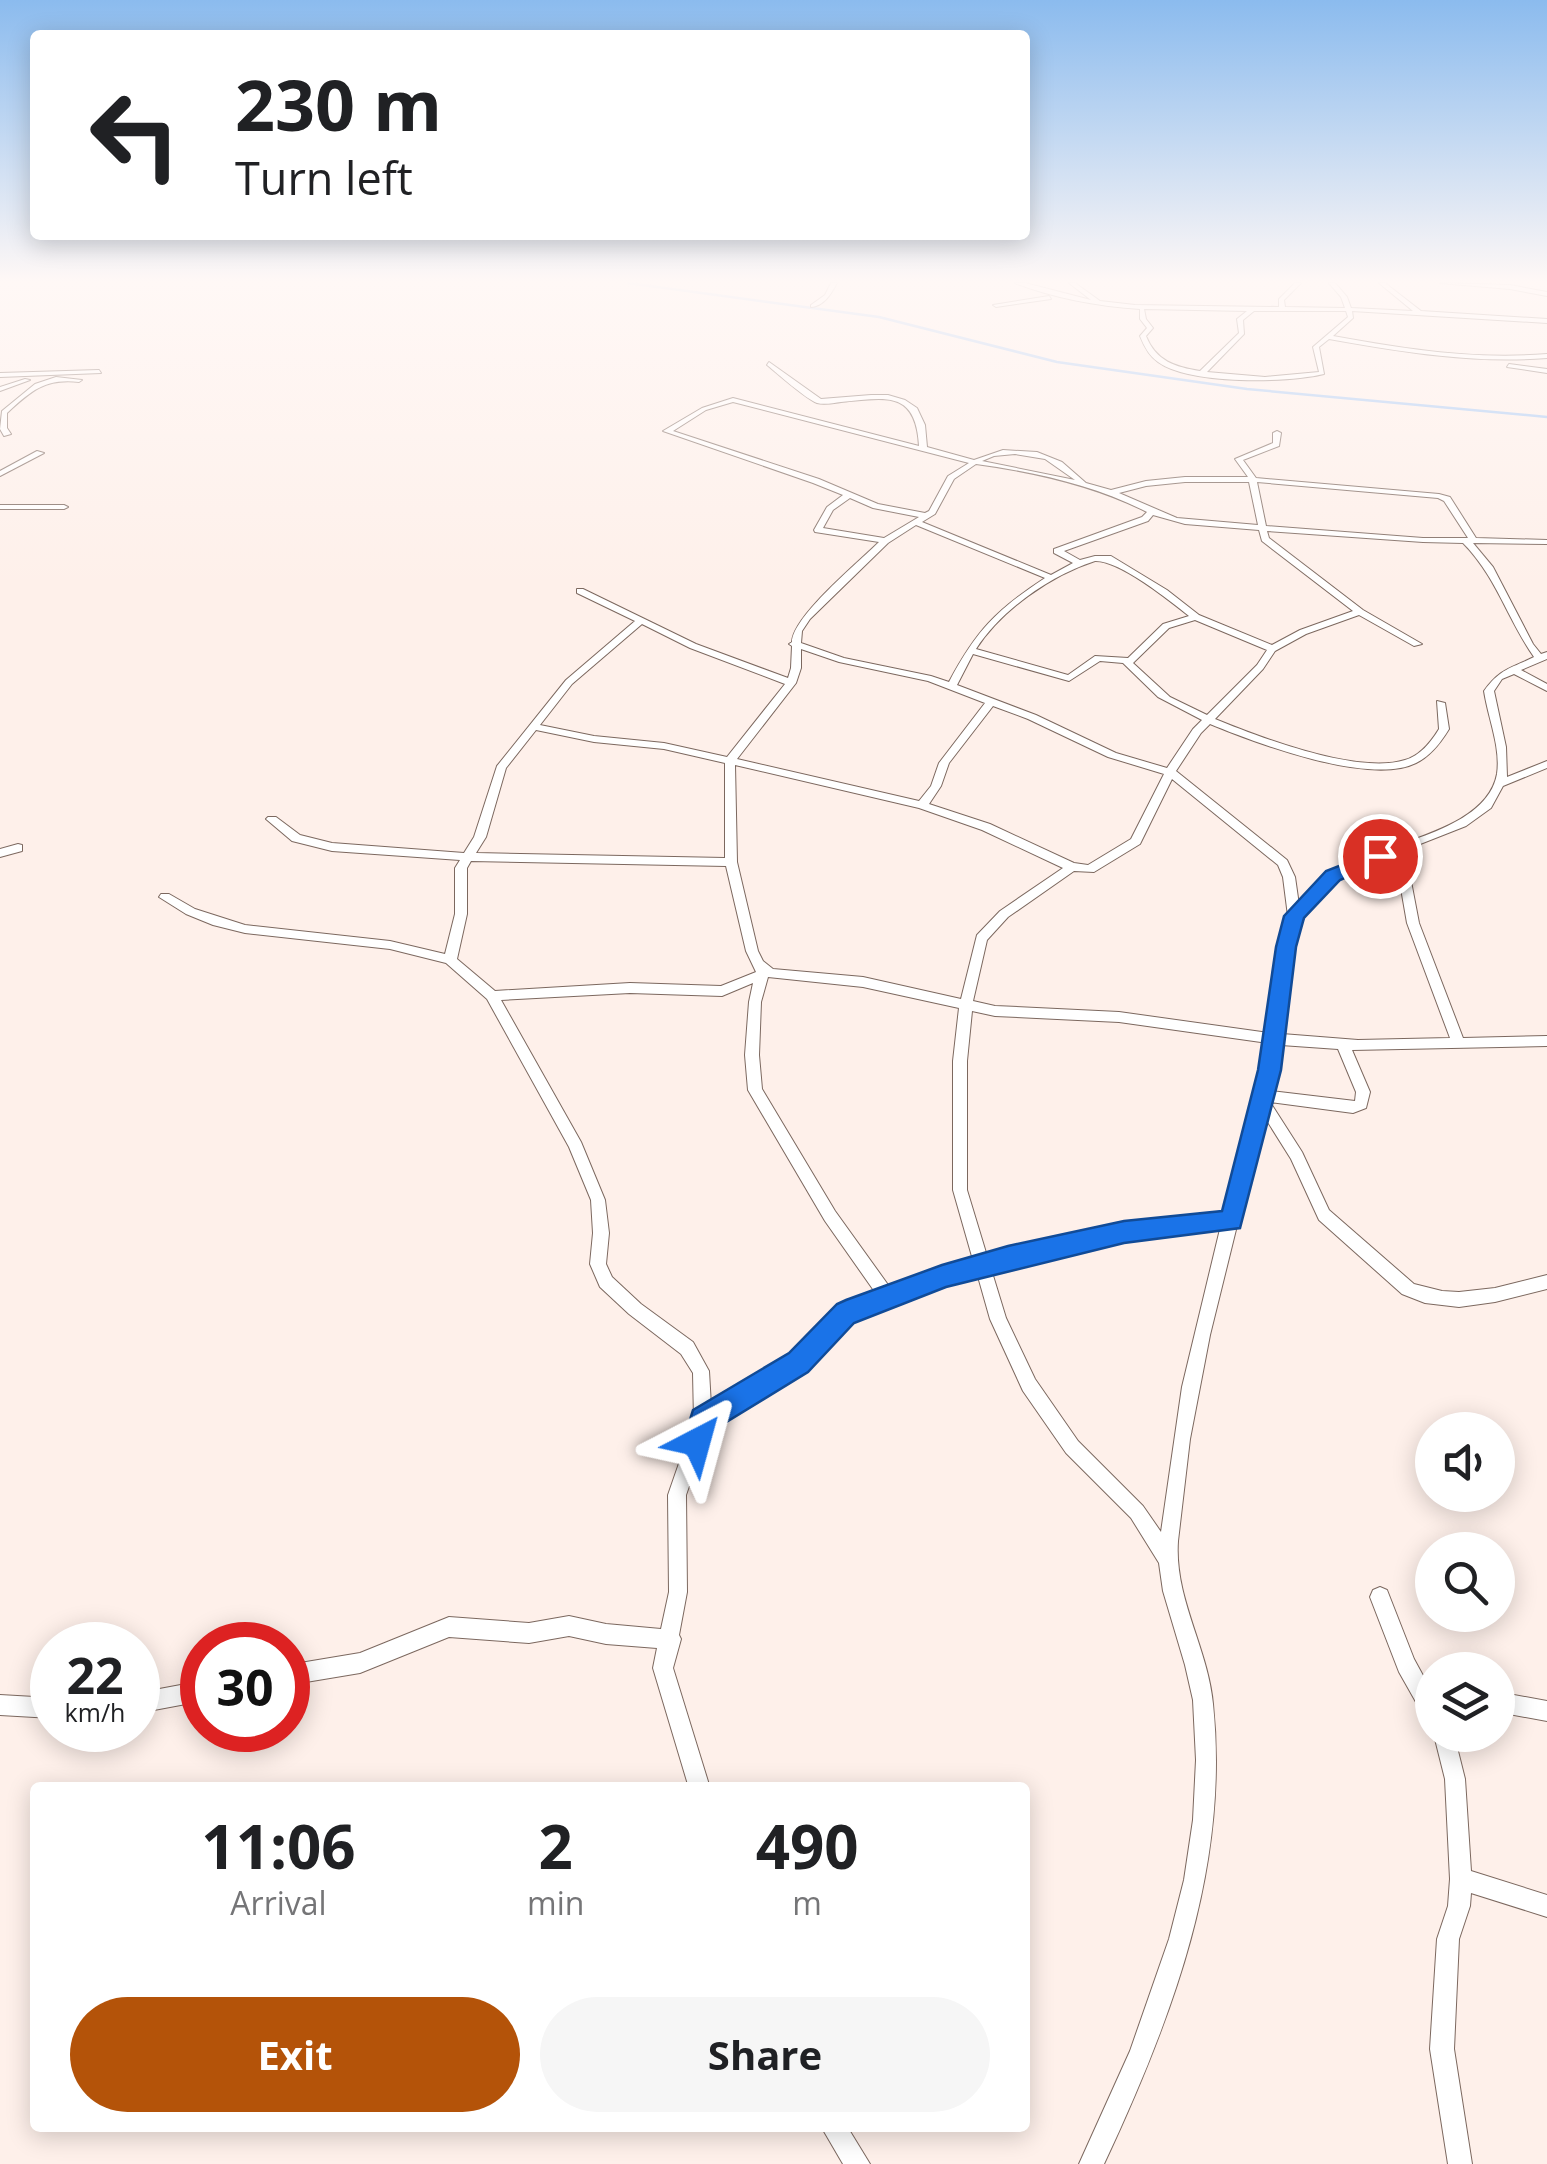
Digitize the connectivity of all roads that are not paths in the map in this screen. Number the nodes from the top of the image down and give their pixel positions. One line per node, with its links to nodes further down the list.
1 (37, 384): 3 (street)
2 (796, 384): 6 (street)
3 (2, 417): 5 (street)
4 (1277, 433): 10 (street)
5 (5, 436)
6 (923, 448): 8 (street); 13 (street)
7 (40, 453): 9 (street)
8 (975, 462): 11 (street); 11 (street); 17 (street)
9 (0, 474)
10 (1253, 481): 12 (street); 18 (street); 20 (street)
11 (1088, 486): 12 (street)
12 (1111, 493): 16 (street)
13 (848, 496): 17 (street); 19 (street)
14 (64, 506): 15 (street)
15 (0, 508)
16 (1151, 512): 18 (street); 22 (street)
17 (921, 519): 19 (street); 23 (street)
18 (1263, 530): 20 (street); 25 (street)
19 (885, 541): 28 (street)
20 (1470, 541): 21 (street); 32 (street)
21 (1547, 542)
22 (1080, 564): 23 (street); 26 (street)
23 (1051, 578): 31 (street)
24 (580, 591): 27 (street)
25 (1360, 612): 29 (street); 30 (street)
26 (1196, 617): 30 (street); 33 (street)
27 (639, 622): 35 (street); 41 (street)
28 (794, 644): 35 (street); 36 (street)
29 (1416, 644)
30 (1272, 649): 40 (street)
31 (972, 651): 33 (street); 36 (street)
32 (1543, 656): 34 (street)
33 (1127, 662): 40 (street)
34 (1512, 670): 37 (street); 45 (street)
35 (791, 683): 42 (street)
36 (951, 687): 38 (street)
37 (1547, 688)
38 (990, 703): 44 (street); 46 (street)
39 (1440, 704): 40 (street)
40 (1207, 721): 44 (street)
41 (534, 727): 42 (street); 51 (street)
42 (730, 761): 46 (street); 52 (street)
43 (1547, 764): 45 (street)
44 (1170, 772): 53 (street); 55 (street)
45 (1501, 783): 48 (street)
46 (922, 804): 53 (street)
47 (272, 819): 51 (street)
48 (1399, 847): 55 (street); 62 (street)
49 (18, 848): 50 (street)
50 (0, 853)
51 (466, 858): 52 (street); 56 (street)
52 (730, 862): 57 (street)
53 (1072, 868): 59 (street)
54 (165, 897): 56 (street)
55 (1294, 916): 60 (street)
56 (450, 960): 58 (street)
57 (762, 973): 58 (street); 59 (street); 68 (street)
58 (492, 996): 69 (street)
59 (966, 1006): 60 (street); 66 (street)
60 (1274, 1039): 63 (street); 64 (street)
61 (1547, 1040): 62 (street)
62 (1458, 1042): 63 (street)
63 (1343, 1044): 64 (street)
64 (1262, 1097): 65 (street); 67 (street)
65 (1232, 1221): 66 (street); 70 (street)
66 (983, 1264): 68 (street); 70 (street)
67 (1547, 1282)
68 (887, 1297): 69 (street)
69 (703, 1420): 72 (street)
70 (1168, 1558): 85 (street)
71 (1380, 1597): 73 (street)
72 (670, 1639): 74 (street); 80 (street)
73 (1415, 1668)
74 (310, 1671)
75 (0, 1705): 77 (street)
76 (1515, 1705): 78 (street)
77 (30, 1707)
78 (1547, 1711)
79 (1448, 1752): 81 (street)
80 (698, 1782)
81 (1461, 1878): 82 (street); 86 (street)
82 (1547, 1906)
83 (837, 2132): 84 (street)
84 (858, 2164)
85 (1091, 2164)
86 (1460, 2164)

